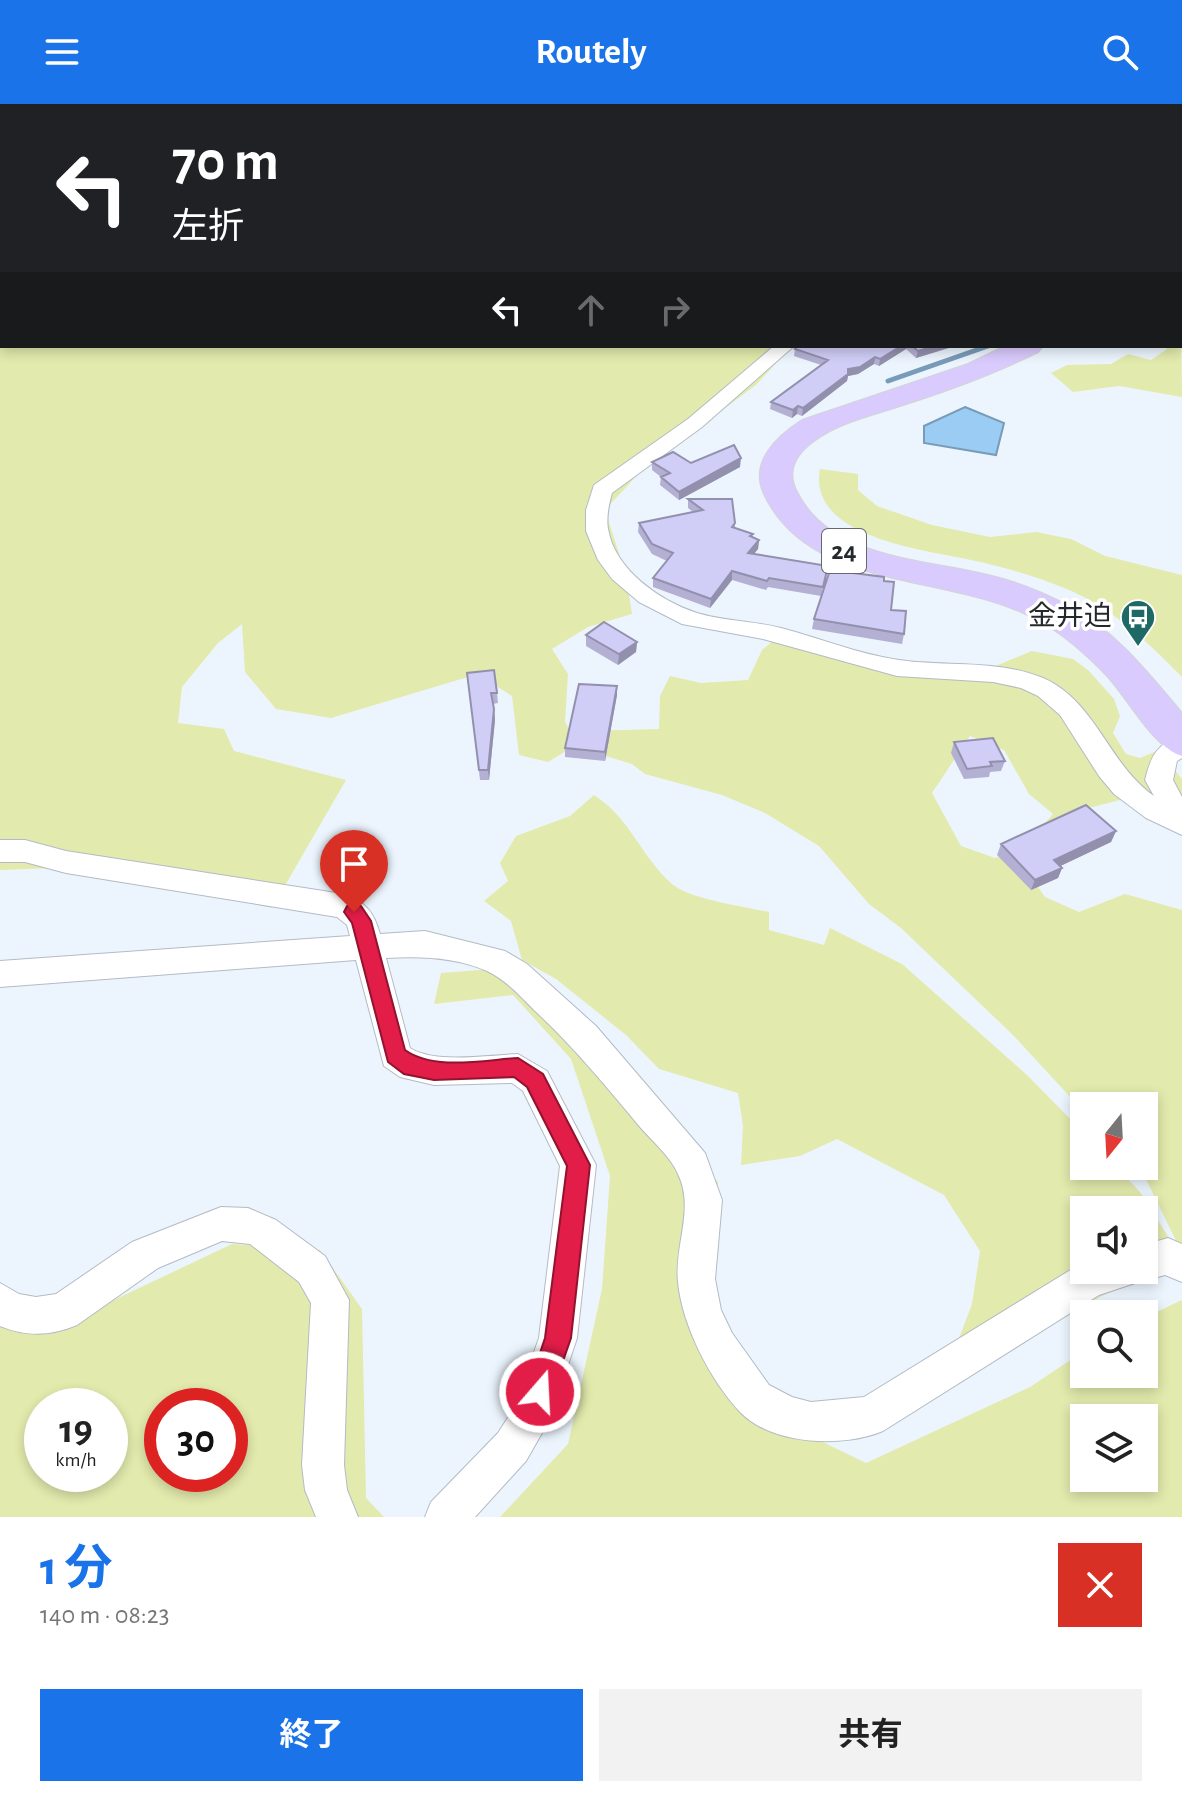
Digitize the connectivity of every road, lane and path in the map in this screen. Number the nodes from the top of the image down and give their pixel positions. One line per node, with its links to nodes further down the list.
1 (783, 348): 4 (street)
2 (1024, 348): 3 (main road, 24)
3 (1182, 743): 4 (street)
4 (1182, 823)
5 (0, 851): 6 (street)
6 (369, 947): 7 (street); 10 (street); 13 (street)
7 (0, 974)
8 (1158, 1259): 9 (street)
9 (1182, 1264)
10 (1082, 1284)
11 (0, 1302): 12 (street)
12 (337, 1517)
13 (446, 1517)

